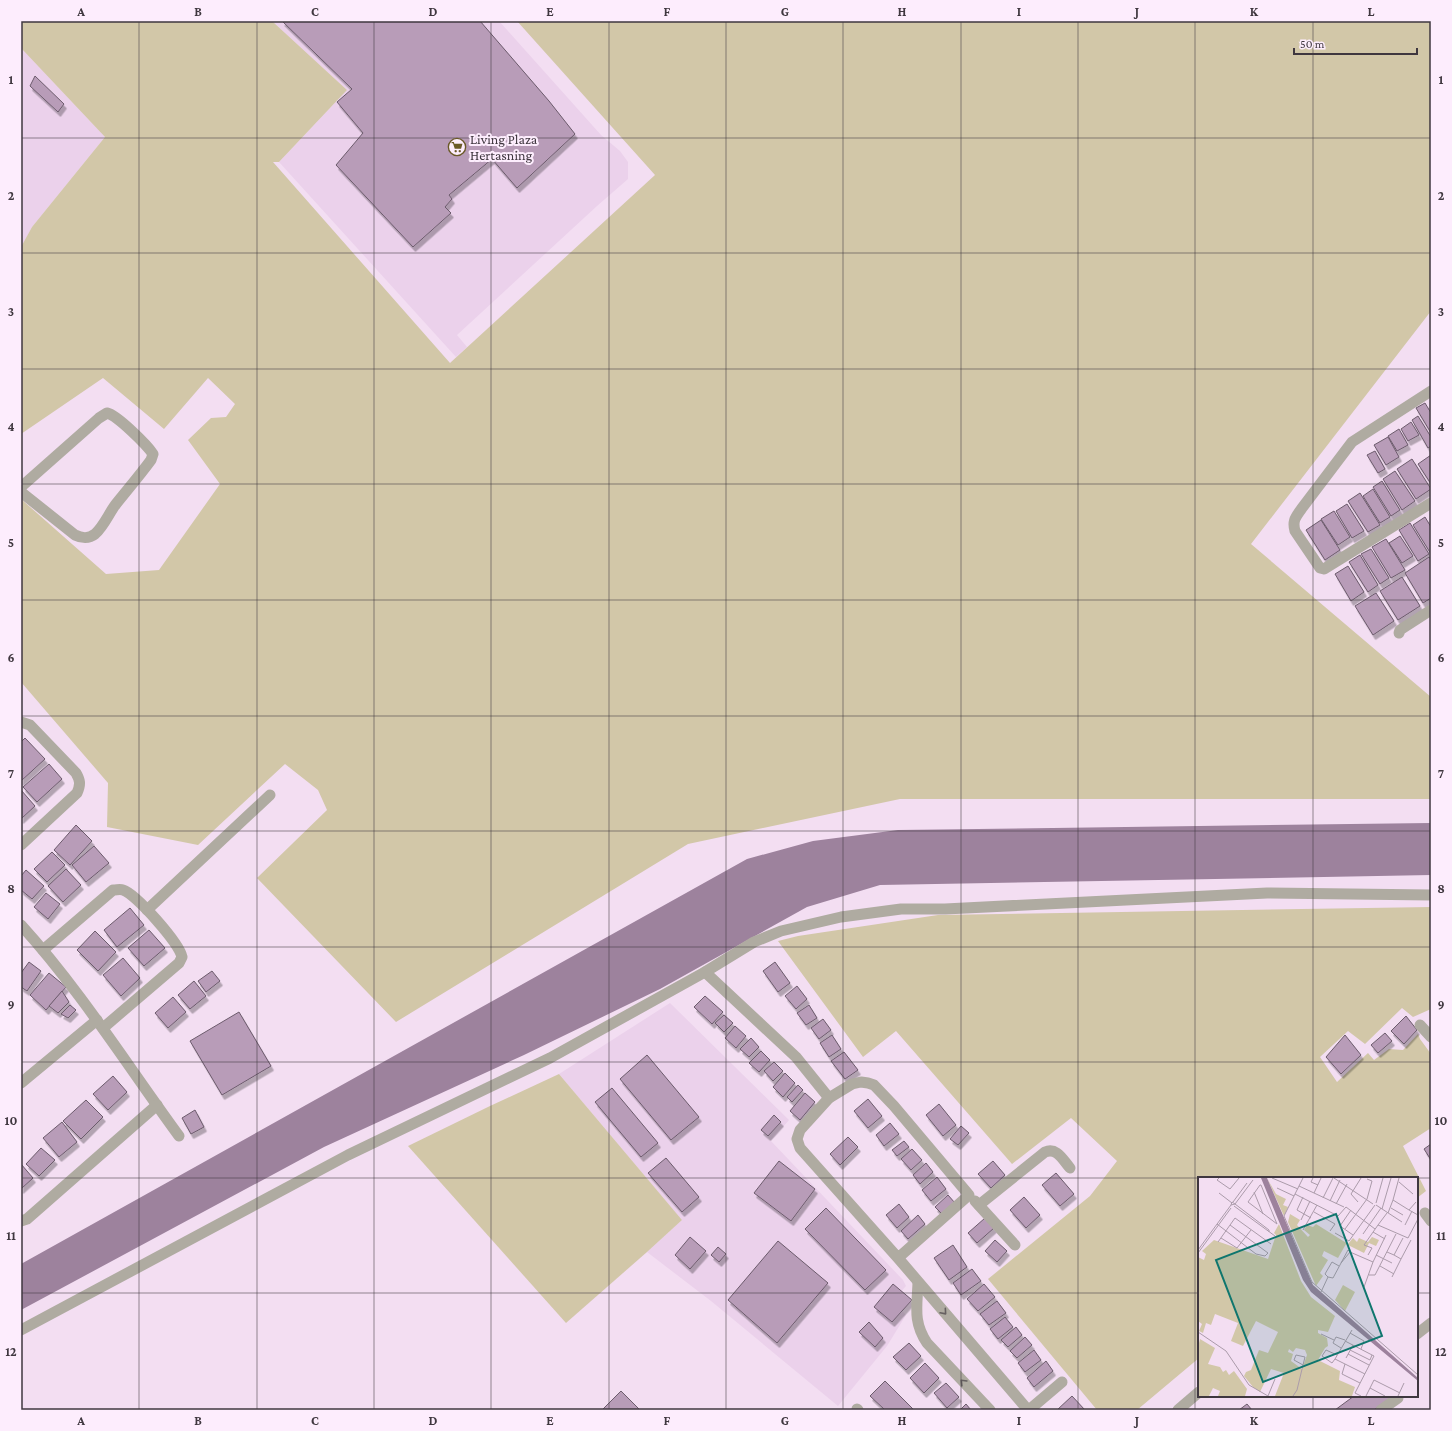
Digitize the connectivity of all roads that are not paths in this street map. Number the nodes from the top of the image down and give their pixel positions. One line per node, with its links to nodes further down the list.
1 (1431, 391): 4 (street)
2 (21, 487): 3 (street)
3 (21, 492)
4 (1431, 503)
5 (1431, 610): 6 (street)
6 (1399, 633)
7 (21, 722): 9 (street)
8 (270, 795): 11 (street)
9 (21, 845)
10 (1431, 895): 14 (street)
11 (147, 910): 13 (street); 15 (street)
12 (21, 926): 13 (street)
13 (43, 950): 15 (street)
14 (705, 972): 19 (street); 30 (street)
15 (100, 1024): 18 (street); 20 (street)
16 (1420, 1025): 17 (street)
17 (1431, 1037)
18 (21, 1083)
19 (829, 1098): 23 (street); 27 (street)
20 (157, 1105): 21 (street); 25 (street)
21 (179, 1136)
22 (1070, 1168): 24 (street)
23 (969, 1195): 24 (street); 27 (street)
24 (979, 1205): 26 (street)
25 (21, 1221)
26 (1015, 1245)
27 (898, 1258): 28 (street)
28 (918, 1283): 35 (street, one-way to 28); 36 (street, one-way to 36)
29 (1431, 1323): 31 (street)
30 (21, 1330)
31 (1418, 1331)
32 (1062, 1382): 36 (street)
33 (1198, 1393): 37 (street)
34 (1398, 1398): 38 (street)
35 (990, 1410)
36 (1029, 1410)
37 (1178, 1410)
38 (1381, 1410)

